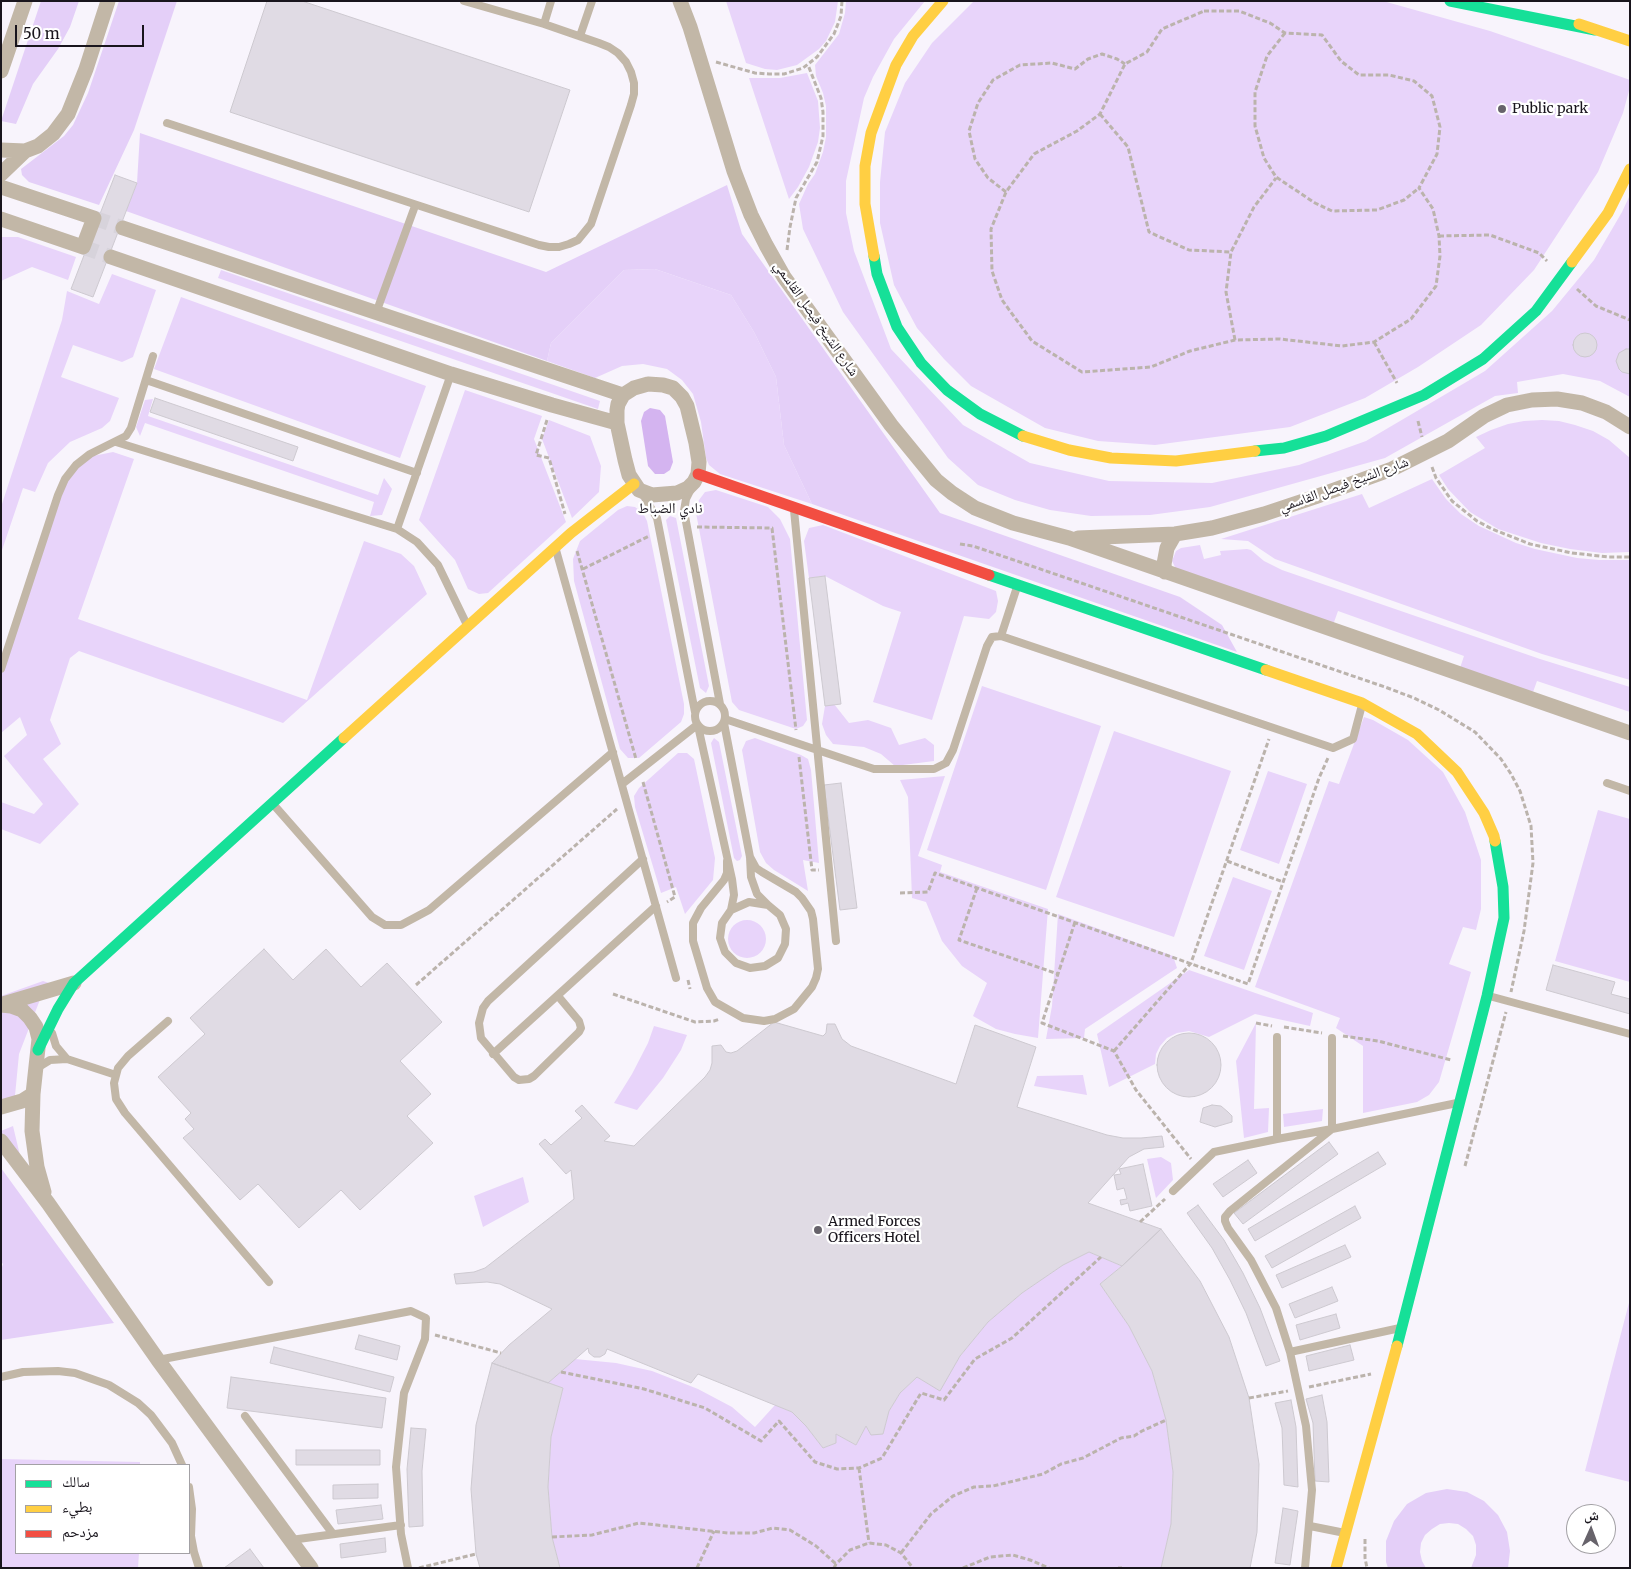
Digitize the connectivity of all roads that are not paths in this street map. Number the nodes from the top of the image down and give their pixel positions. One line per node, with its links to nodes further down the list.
1 (25, 1): 14 (street)
2 (108, 1): 17 (street)
3 (464, 1): 10 (lane)
4 (551, 1): 10 (lane)
5 (592, 1): 12 (lane)
6 (680, 1): 39 (street, شارع الشيخ فيصل القاسمي)
7 (943, 1): 18 (main road, bridge)
8 (1450, 1): 11 (main road)
9 (1523, 4): 11 (main road)
10 (544, 24): 12 (lane)
11 (1595, 30): 13 (main road)
12 (580, 36): 21 (lane)
13 (1630, 42)
14 (1, 71)
15 (167, 123): 21 (lane)
16 (1, 150): 17 (street)
17 (25, 152): 19 (street)
18 (1630, 169)
19 (1, 174)
20 (1, 187): 22 (street)
21 (415, 206): 25 (lane)
22 (1, 219)
23 (123, 228): 25 (street)
24 (111, 257): 27 (street)
25 (376, 313): 29 (street)
26 (153, 356): 28 (lane)
27 (451, 374): 30 (street); 33 (lane)
28 (146, 380): 32 (lane); 33 (lane)
29 (623, 395): 30 (street); 34 (street)
30 (617, 423): 35 (street)
31 (1630, 427): 38 (street, شارع الشيخ فيصل القاسمي)
32 (116, 442): 37 (lane); 45 (lane)
33 (416, 473): 37 (lane)
34 (696, 478): 35 (street); 36 (main road); 47 (lane)
35 (637, 487): 40 (main road); 48 (lane)
36 (794, 508): 42 (main road); 52 (lane)
37 (397, 529): 43 (lane)
38 (1175, 534): 39 (street, شارع الشيخ فيصل القاسمي); 41 (street)
39 (1069, 538): 41 (street, شارع الشيخ فيصل القاسمي)
40 (555, 548): 43 (main road); 53 (lane)
41 (1165, 572): 51 (street, شارع الشيخ فيصل القاسمي)
42 (1018, 585): 44 (lane); 46 (main road)
43 (467, 626): 57 (main road)
44 (1001, 636): 46 (lane); 52 (lane)
45 (1, 669)
46 (1362, 703): 68 (main road)
47 (720, 704): 48 (lane); 49 (lane)
48 (695, 712): 50 (lane)
49 (724, 721): 50 (lane); 52 (lane); 58 (lane)
50 (698, 726): 55 (lane); 60 (lane)
51 (1630, 733)
52 (818, 750): 64 (lane)
53 (613, 752): 55 (lane); 57 (lane)
54 (1607, 783): 56 (lane)
55 (622, 784): 59 (lane)
56 (1630, 791)
57 (272, 803): 66 (main road)
58 (750, 856): 60 (lane); 61 (lane)
59 (643, 859): 62 (lane); 76 (lane)
60 (727, 861): 63 (lane)
61 (768, 905): 63 (lane); 63 (lane)
62 (656, 906): 65 (lane); 67 (lane)
63 (731, 910)
64 (836, 941)
65 (676, 978)
66 (74, 983): 69 (street); 70 (main road)
67 (558, 996): 76 (lane); 76 (lane)
68 (1487, 996): 72 (lane); 81 (main road)
69 (1, 1005): 75 (street)
70 (51, 1022): 75 (main road); 77 (lane)
71 (168, 1022): 79 (lane)
72 (1630, 1034)
73 (1332, 1036): 83 (lane)
74 (1277, 1037): 84 (lane)
75 (38, 1050): 78 (street)
76 (494, 1054)
77 (67, 1059): 78 (lane); 79 (lane)
78 (36, 1069): 80 (street)
79 (116, 1075): 88 (lane)
80 (33, 1094): 82 (street); 87 (street)
81 (1458, 1103): 83 (lane); 89 (main road)
82 (1, 1107)
83 (1332, 1130): 84 (lane); 90 (lane)
84 (1277, 1139): 86 (lane)
85 (1, 1140): 87 (street)
86 (1173, 1191)
87 (48, 1202): 91 (street)
88 (269, 1282)
89 (1402, 1328): 90 (lane); 98 (main road)
90 (1290, 1352): 97 (lane)
91 (158, 1360): 96 (lane); 100 (street)
92 (1, 1377): 94 (lane)
93 (245, 1416): 99 (lane)
94 (182, 1464)
95 (190, 1494): 101 (lane)
96 (401, 1525): 99 (lane); 103 (lane)
97 (1310, 1526): 98 (lane); 104 (lane)
98 (1346, 1533): 105 (main road)
99 (333, 1534): 100 (lane)
100 (291, 1540): 102 (street)
101 (199, 1568)
102 (312, 1568)
103 (408, 1568)
104 (1305, 1568)
105 (1336, 1568)

